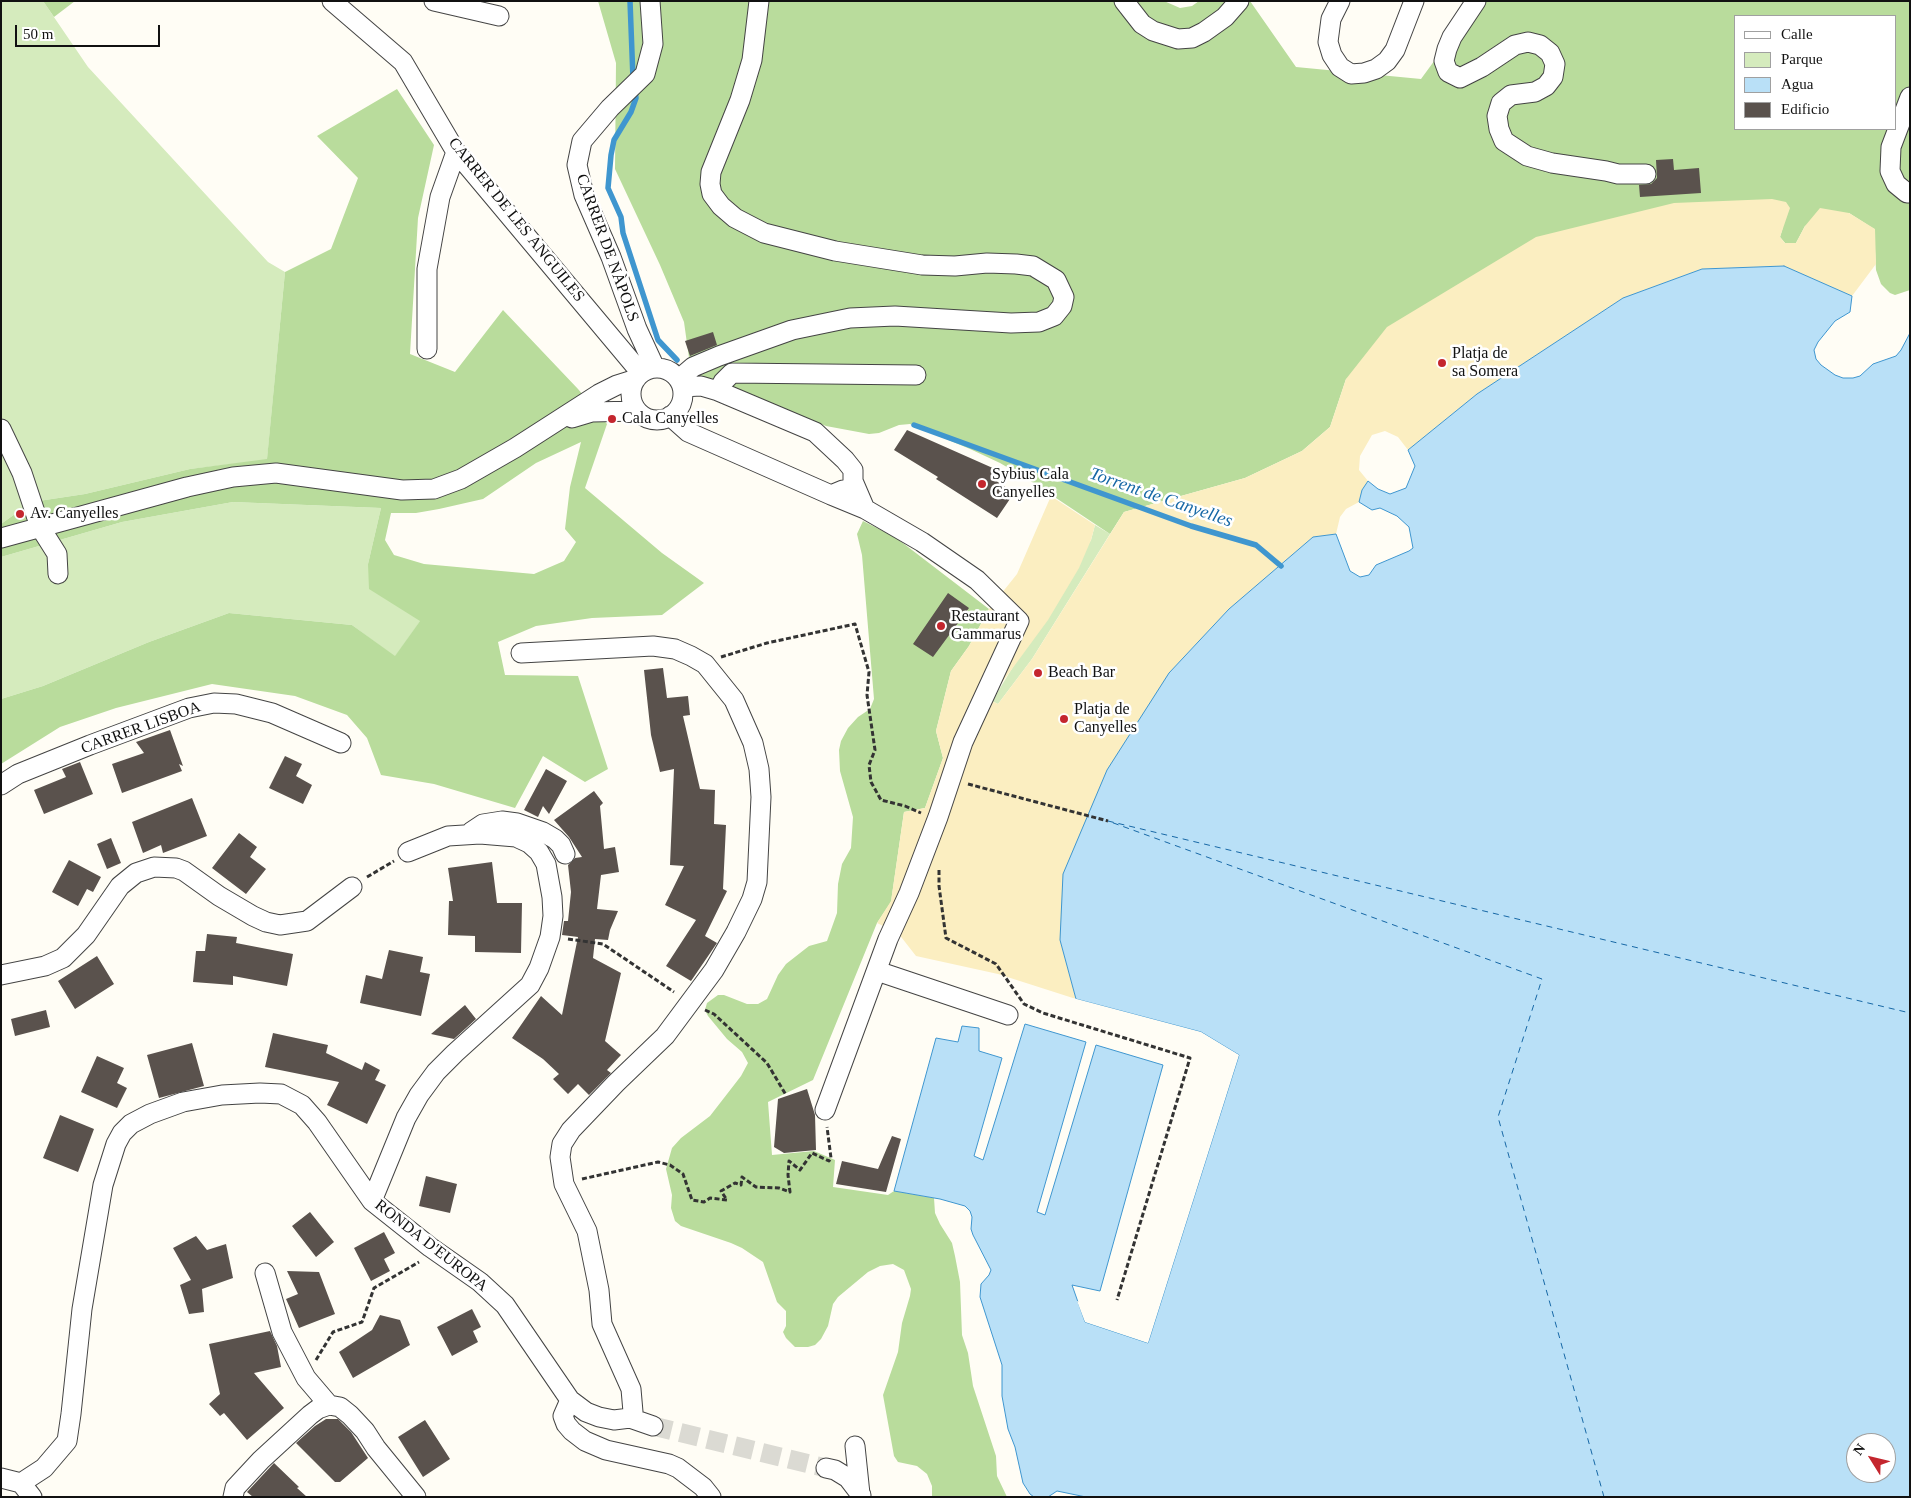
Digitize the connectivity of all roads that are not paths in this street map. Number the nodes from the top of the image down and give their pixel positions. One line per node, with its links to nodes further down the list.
1 (434, 1): 10 (street)
2 (650, 1): 16 (street, CARRER DE NÀPOLS)
3 (759, 1): 18 (street)
4 (1124, 1): 5 (street)
5 (1239, 1)
6 (1340, 1): 7 (street)
7 (1414, 1)
8 (1476, 1): 13 (street)
9 (341, 4): 12 (street, CARRER DE LES ANGUILES)
10 (499, 16)
11 (1910, 97): 14 (street)
12 (456, 152): 15 (street); 16 (street, CARRER DE LES ANGUILES)
13 (1646, 174)
14 (1910, 193)
15 (427, 349)
16 (644, 373): 18 (street); 20 (street); 22 (street)
17 (916, 375): 19 (street)
18 (680, 383): 19 (street); 21 (street)
19 (718, 391): 24 (street)
20 (637, 410): 21 (street); 22 (street)
21 (670, 416): 25 (street)
22 (556, 422): 27 (street)
23 (1, 429): 27 (street)
24 (853, 481): 25 (street); 26 (street)
25 (831, 495): 26 (street)
26 (865, 509): 37 (street)
27 (40, 527): 28 (street); 29 (street)
28 (1, 538)
29 (58, 574)
30 (521, 653): 45 (street)
31 (341, 743): 32 (street, CARRER LISBOA)
32 (1, 785)
33 (468, 835): 34 (street); 35 (street); 41 (street)
34 (408, 852)
35 (565, 854)
36 (352, 887): 38 (street)
37 (876, 971): 39 (street); 40 (street)
38 (1, 975)
39 (1008, 1015)
40 (825, 1110)
41 (372, 1201): 43 (street, RONDA D'EUROPA); 50 (street, RONDA D'EUROPA)
42 (265, 1273): 44 (street)
43 (570, 1400): 45 (street, RONDA D'EUROPA); 54 (street)
44 (329, 1405): 52 (street); 53 (street)
45 (630, 1418): 46 (street, RONDA D'EUROPA)
46 (653, 1426)
47 (855, 1446): 51 (street)
48 (826, 1468): 51 (street)
49 (1, 1478): 50 (street)
50 (27, 1490)
51 (861, 1495)
52 (233, 1497)
53 (416, 1497)
54 (711, 1497)

